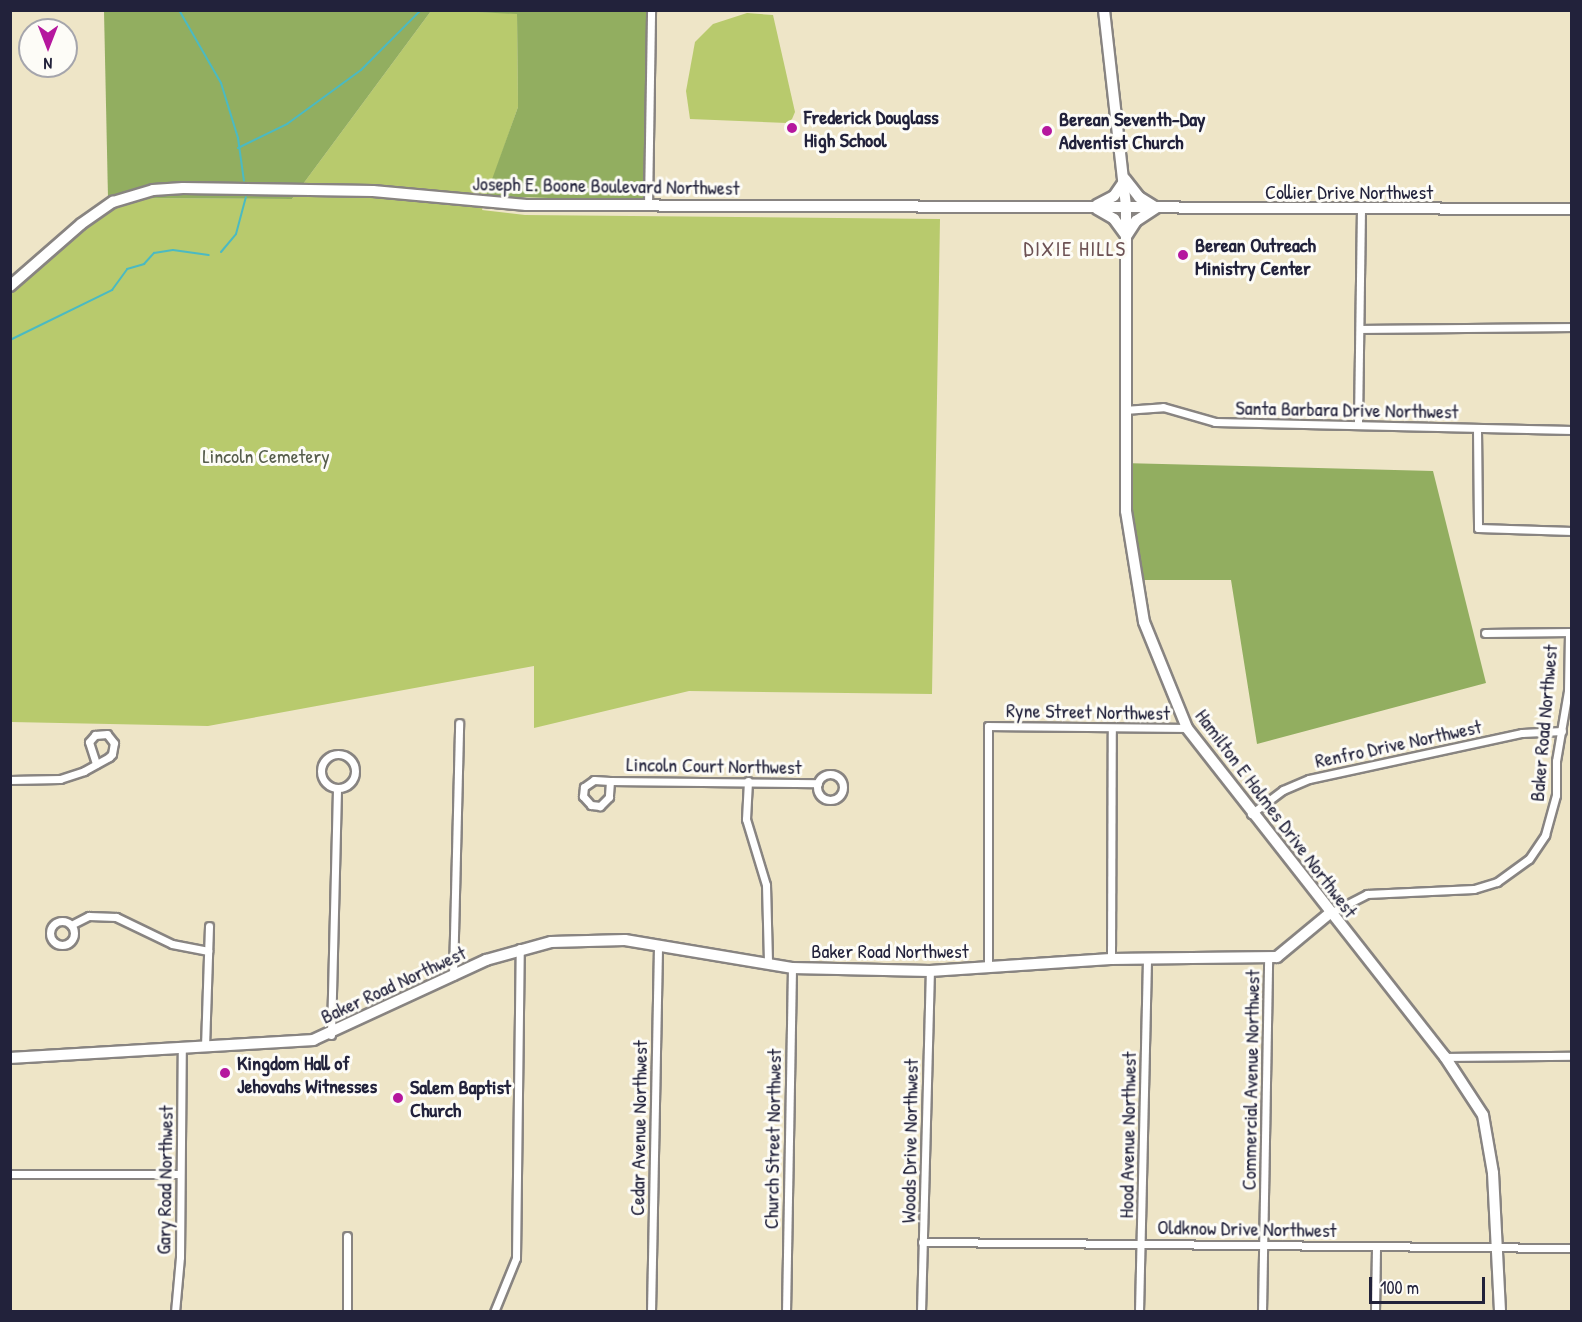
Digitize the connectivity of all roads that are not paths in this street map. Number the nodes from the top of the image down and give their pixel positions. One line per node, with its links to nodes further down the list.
1 (651, 10): 4 (street)
2 (1104, 10): 3 (main road, Hamilton E Holmes Drive Northwest)
3 (1125, 179): 5 (main road); 6 (main road, Hamilton E Holmes Drive Northwest); 7 (main road)
4 (648, 206): 5 (main road, Joseph E. Boone Boulevard Northwest); 11 (main road, Joseph E. Boone Boulevard Northwest)
5 (1092, 207): 6 (main road, Joseph E. Boone Boulevard Northwest); 10 (main road)
6 (1126, 207): 7 (main road, Collier Drive Northwest); 10 (main road, Hamilton E Holmes Drive Northwest)
7 (1157, 208): 8 (main road, Collier Drive Northwest); 10 (main road)
8 (1361, 209): 9 (main road, Collier Drive Northwest); 13 (street)
9 (1572, 209)
10 (1126, 237): 14 (main road, Hamilton E Holmes Drive Northwest)
11 (10, 286)
12 (1572, 327): 13 (street)
13 (1360, 329): 15 (street)
14 (1124, 410): 15 (street, Santa Barbara Drive Northwest); 23 (main road, Hamilton E Holmes Drive Northwest)
15 (1358, 423): 16 (street, Santa Barbara Drive Northwest)
16 (1477, 429): 17 (street, Santa Barbara Drive Northwest); 18 (street)
17 (1572, 430)
18 (1572, 531)
19 (1570, 632): 20 (street); 24 (street, Baker Road Northwest)
20 (1485, 633)
21 (459, 723): 45 (street)
22 (1112, 728): 23 (street, Ryne Street Northwest); 40 (street); 42 (street, Ryne Street Northwest)
23 (1187, 728): 31 (main road, Hamilton E Holmes Drive Northwest)
24 (1562, 731): 31 (street, Renfro Drive Northwest); 32 (street, Baker Road Northwest)
25 (96, 764): 25 (street); 26 (street)
26 (10, 780)
27 (610, 781): 27 (street, Lincoln Court Northwest); 28 (street, Lincoln Court Northwest)
28 (748, 781): 29 (street, Lincoln Court Northwest); 41 (street)
29 (818, 783)
30 (337, 788): 30 (street); 46 (street)
31 (1251, 814): 32 (main road, Hamilton E Holmes Drive Northwest)
32 (1330, 913): 38 (main road, Baker Road Northwest); 50 (main road, Hamilton E Holmes Drive Northwest)
33 (71, 925): 37 (street)
34 (209, 926): 37 (street)
35 (658, 944): 36 (main road, Baker Road Northwest); 41 (main road, Baker Road Northwest); 64 (street, Cedar Avenue Northwest)
36 (520, 948): 45 (main road, Baker Road Northwest); 63 (street)
37 (208, 951): 47 (street)
38 (1269, 957): 39 (main road, Baker Road Northwest); 57 (street, Commercial Avenue Northwest)
39 (1147, 958): 40 (main road, Baker Road Northwest); 56 (street, Hood Avenue Northwest)
40 (1111, 959): 42 (main road, Baker Road Northwest)
41 (768, 964): 43 (main road, Baker Road Northwest)
42 (988, 967): 44 (main road, Baker Road Northwest)
43 (792, 968): 44 (main road, Baker Road Northwest); 65 (street, Church Street Northwest)
44 (930, 971): 55 (street, Woods Drive Northwest)
45 (453, 976): 46 (main road, Baker Road Northwest)
46 (331, 1035): 47 (main road, Baker Road Northwest)
47 (204, 1047): 48 (main road, Baker Road Northwest)
48 (182, 1048): 51 (main road, Baker Road Northwest); 53 (street, Gary Road Northwest)
49 (1572, 1056): 50 (street)
50 (1445, 1057): 59 (main road, Hamilton E Holmes Drive Northwest)
51 (10, 1058)
52 (10, 1174): 53 (street)
53 (180, 1174): 61 (street, Gary Road Northwest)
54 (347, 1236): 62 (street)
55 (922, 1242): 56 (street, Oldknow Drive Northwest); 66 (street, Woods Drive Northwest)
56 (1142, 1244): 57 (street, Oldknow Drive Northwest); 67 (street, Hood Avenue Northwest)
57 (1263, 1245): 58 (street, Oldknow Drive Northwest); 68 (street, Commercial Avenue Northwest)
58 (1376, 1246): 59 (street, Oldknow Drive Northwest); 69 (street)
59 (1497, 1247): 60 (street, Oldknow Drive Northwest); 70 (main road, Hamilton E Holmes Drive Northwest)
60 (1572, 1248)
61 (175, 1311)
62 (347, 1311)
63 (494, 1311)
64 (651, 1311)
65 (786, 1311)
66 (921, 1311)
67 (1139, 1311)
68 (1262, 1311)
69 (1375, 1311)
70 (1500, 1311)

